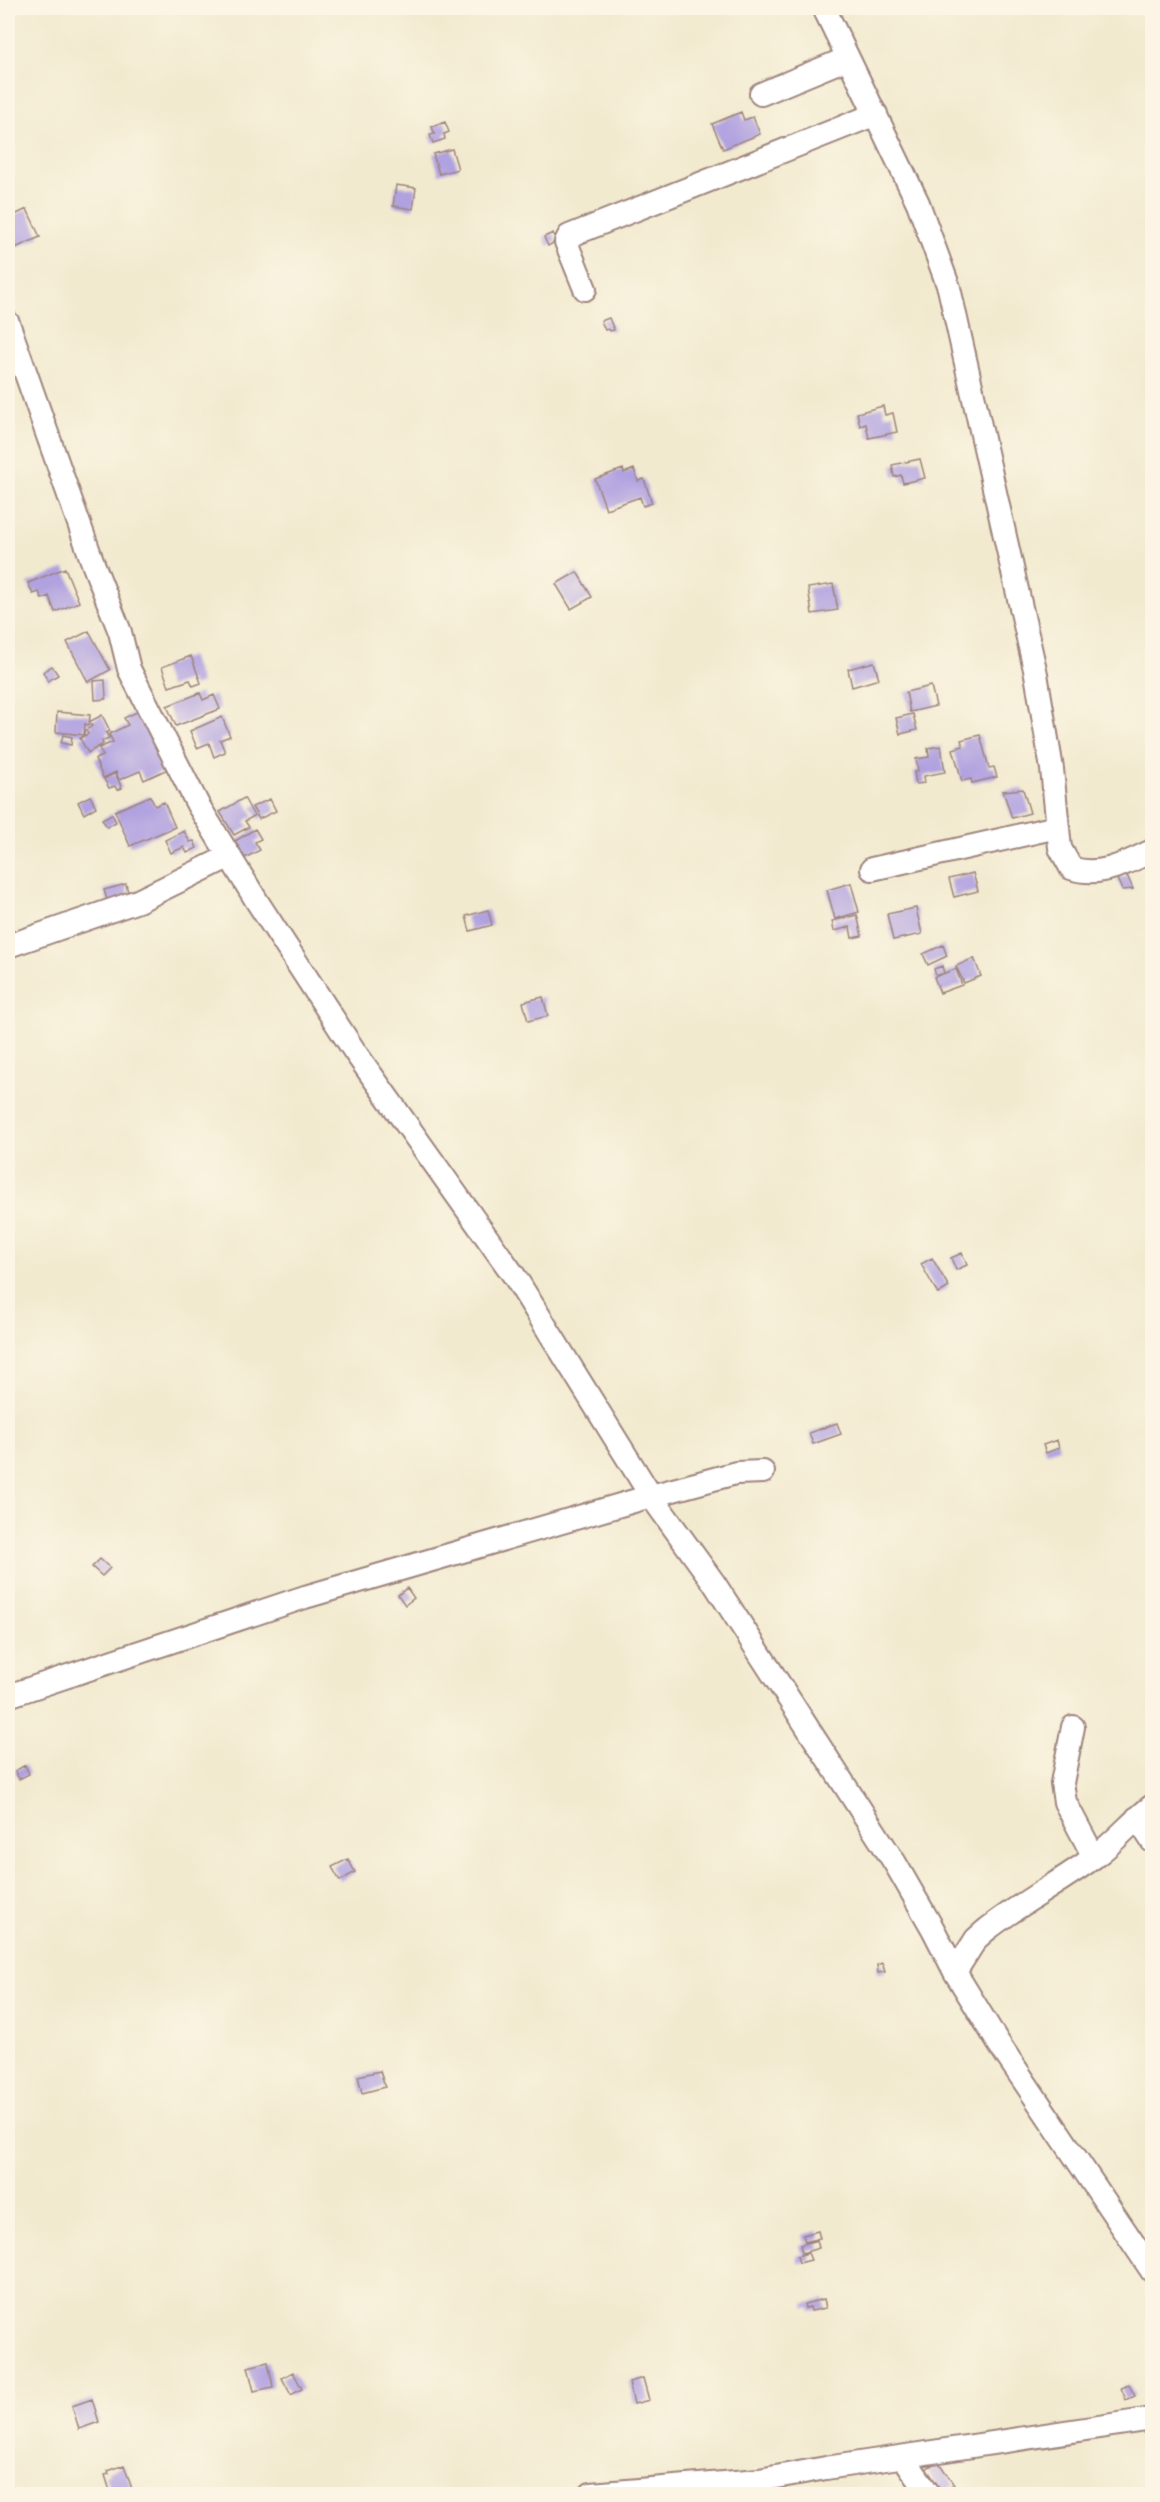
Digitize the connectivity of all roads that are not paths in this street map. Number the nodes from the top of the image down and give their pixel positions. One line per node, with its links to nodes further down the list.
1 (824, 8): 2 (street)
2 (848, 58): 3 (street); 4 (street)
3 (761, 94)
4 (876, 114): 5 (street); 7 (street)
5 (585, 289)
6 (8, 323): 9 (street)
7 (1057, 827): 8 (street); 10 (street)
8 (1152, 851)
9 (230, 856): 11 (street); 13 (street)
10 (872, 869)
11 (8, 946)
12 (763, 1472): 13 (street)
13 (651, 1496): 14 (street); 19 (street)
14 (8, 1696)
15 (1073, 1727): 18 (street)
16 (1144, 1812): 17 (street); 18 (street)
17 (1152, 1841)
18 (1094, 1857): 19 (street)
19 (955, 1972): 20 (street)
20 (1152, 2271)
21 (1152, 2419): 22 (street)
22 (904, 2458): 23 (street); 24 (street)
23 (591, 2494)
24 (929, 2494)

